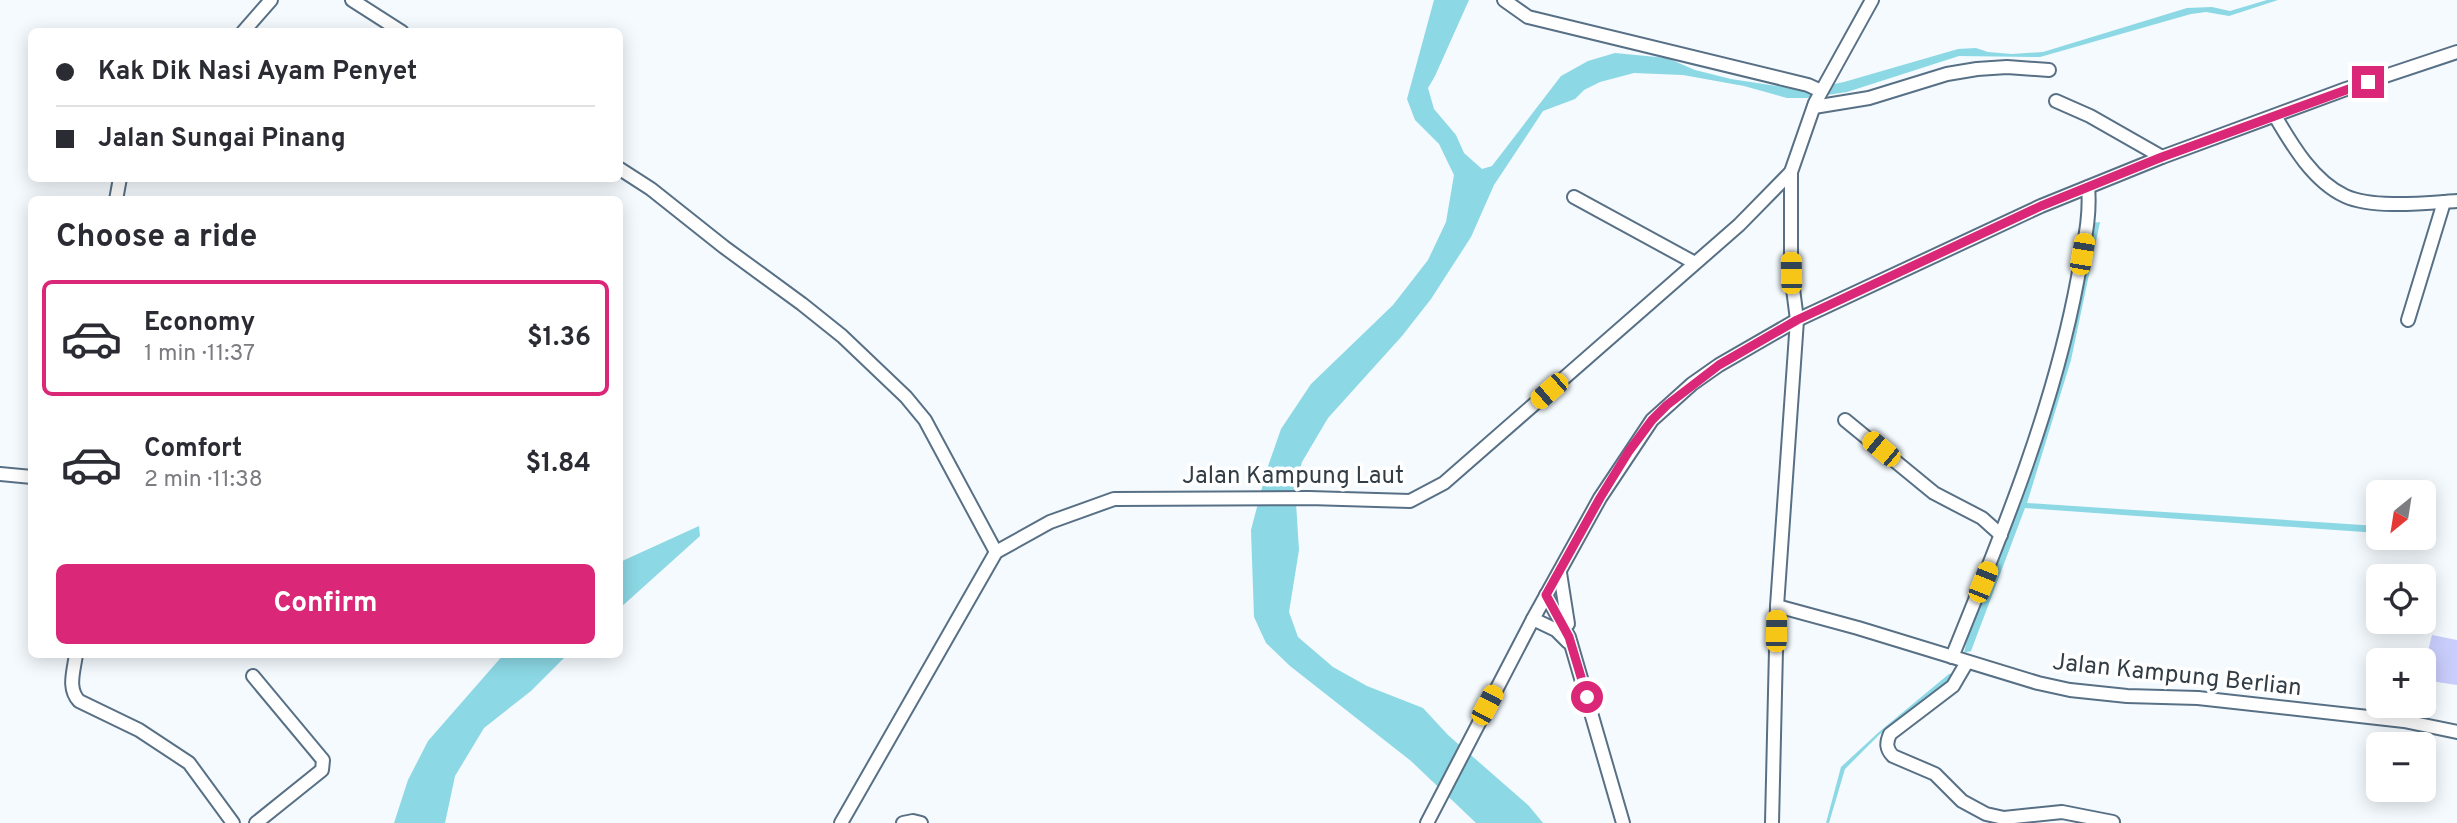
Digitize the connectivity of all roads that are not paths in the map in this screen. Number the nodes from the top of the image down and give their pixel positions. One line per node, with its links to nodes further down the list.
1 (271, 0): 5 (street)
2 (352, 0): 6 (street)
3 (1504, 0): 9 (street)
4 (1872, 0): 9 (street)
5 (246, 28)
6 (396, 28)
7 (2457, 52): 11 (street)
8 (2049, 70): 9 (street)
9 (1818, 99): 14 (street)
10 (2056, 101): 12 (street)
11 (2275, 116): 12 (street); 17 (street)
12 (2162, 157): 15 (street)
13 (623, 171): 25 (street)
14 (1791, 172): 18 (street, Jalan Kampung Laut); 19 (street)
15 (2088, 187): 19 (street); 24 (street)
16 (1574, 197): 18 (street)
17 (2451, 201): 20 (street)
18 (1695, 263): 25 (street, Jalan Kampung Laut)
19 (1797, 320): 26 (street); 28 (street)
20 (2408, 320)
21 (1845, 420): 24 (street)
22 (0, 474): 23 (street)
23 (28, 477)
24 (2001, 536): 31 (street)
25 (996, 552): 40 (street)
26 (1560, 573): 27 (street); 30 (street)
27 (1546, 595): 29 (street); 30 (street)
28 (1777, 606): 31 (street, Jalan Kampung Berlian); 44 (street)
29 (1533, 619): 30 (street); 36 (street)
30 (1571, 643): 43 (street)
31 (1952, 657): 33 (street, Jalan Kampung Berlian)
32 (75, 658): 38 (street)
33 (1967, 662): 35 (street, Jalan Kampung Berlian); 37 (street)
34 (254, 676): 39 (street)
35 (2457, 732)
36 (1429, 818)
37 (2113, 822)
38 (233, 823)
39 (256, 823)
40 (841, 823)
41 (903, 823): 42 (street)
42 (921, 823)
43 (1623, 823)
44 (1772, 823)

